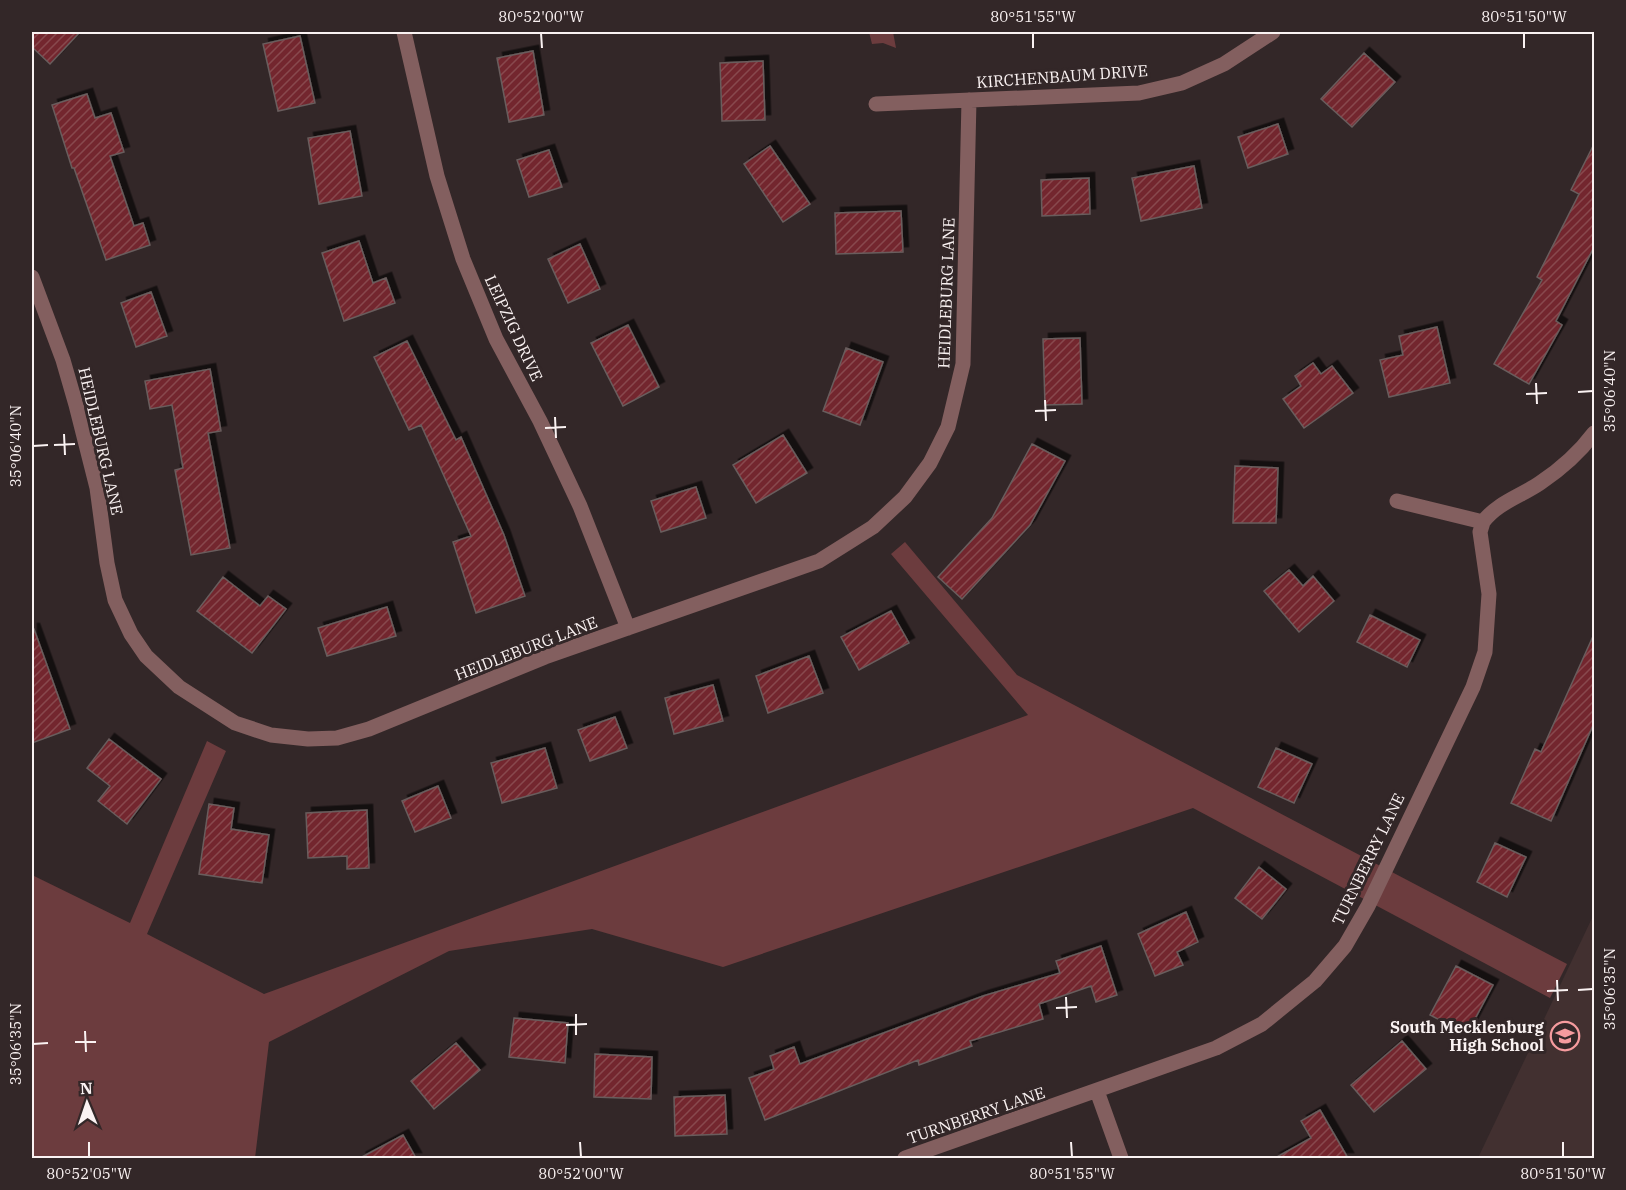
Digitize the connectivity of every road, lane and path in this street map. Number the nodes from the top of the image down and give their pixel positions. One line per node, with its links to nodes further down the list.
1 (404, 32): 9 (street, LEIPZIG DRIVE)
2 (1273, 32): 3 (street, KIRCHENBAUM DRIVE)
3 (969, 100): 4 (street, KIRCHENBAUM DRIVE); 9 (street, HEIDLEBURG LANE)
4 (876, 104)
5 (32, 277): 9 (street, HEIDLEBURG LANE)
6 (1594, 433): 8 (street)
7 (1397, 501): 8 (street)
8 (1483, 522): 10 (street, TURNBERRY LANE)
9 (627, 628)
10 (1097, 1091): 11 (street, TURNBERRY LANE); 12 (street)
11 (905, 1158)
12 (1121, 1158)

